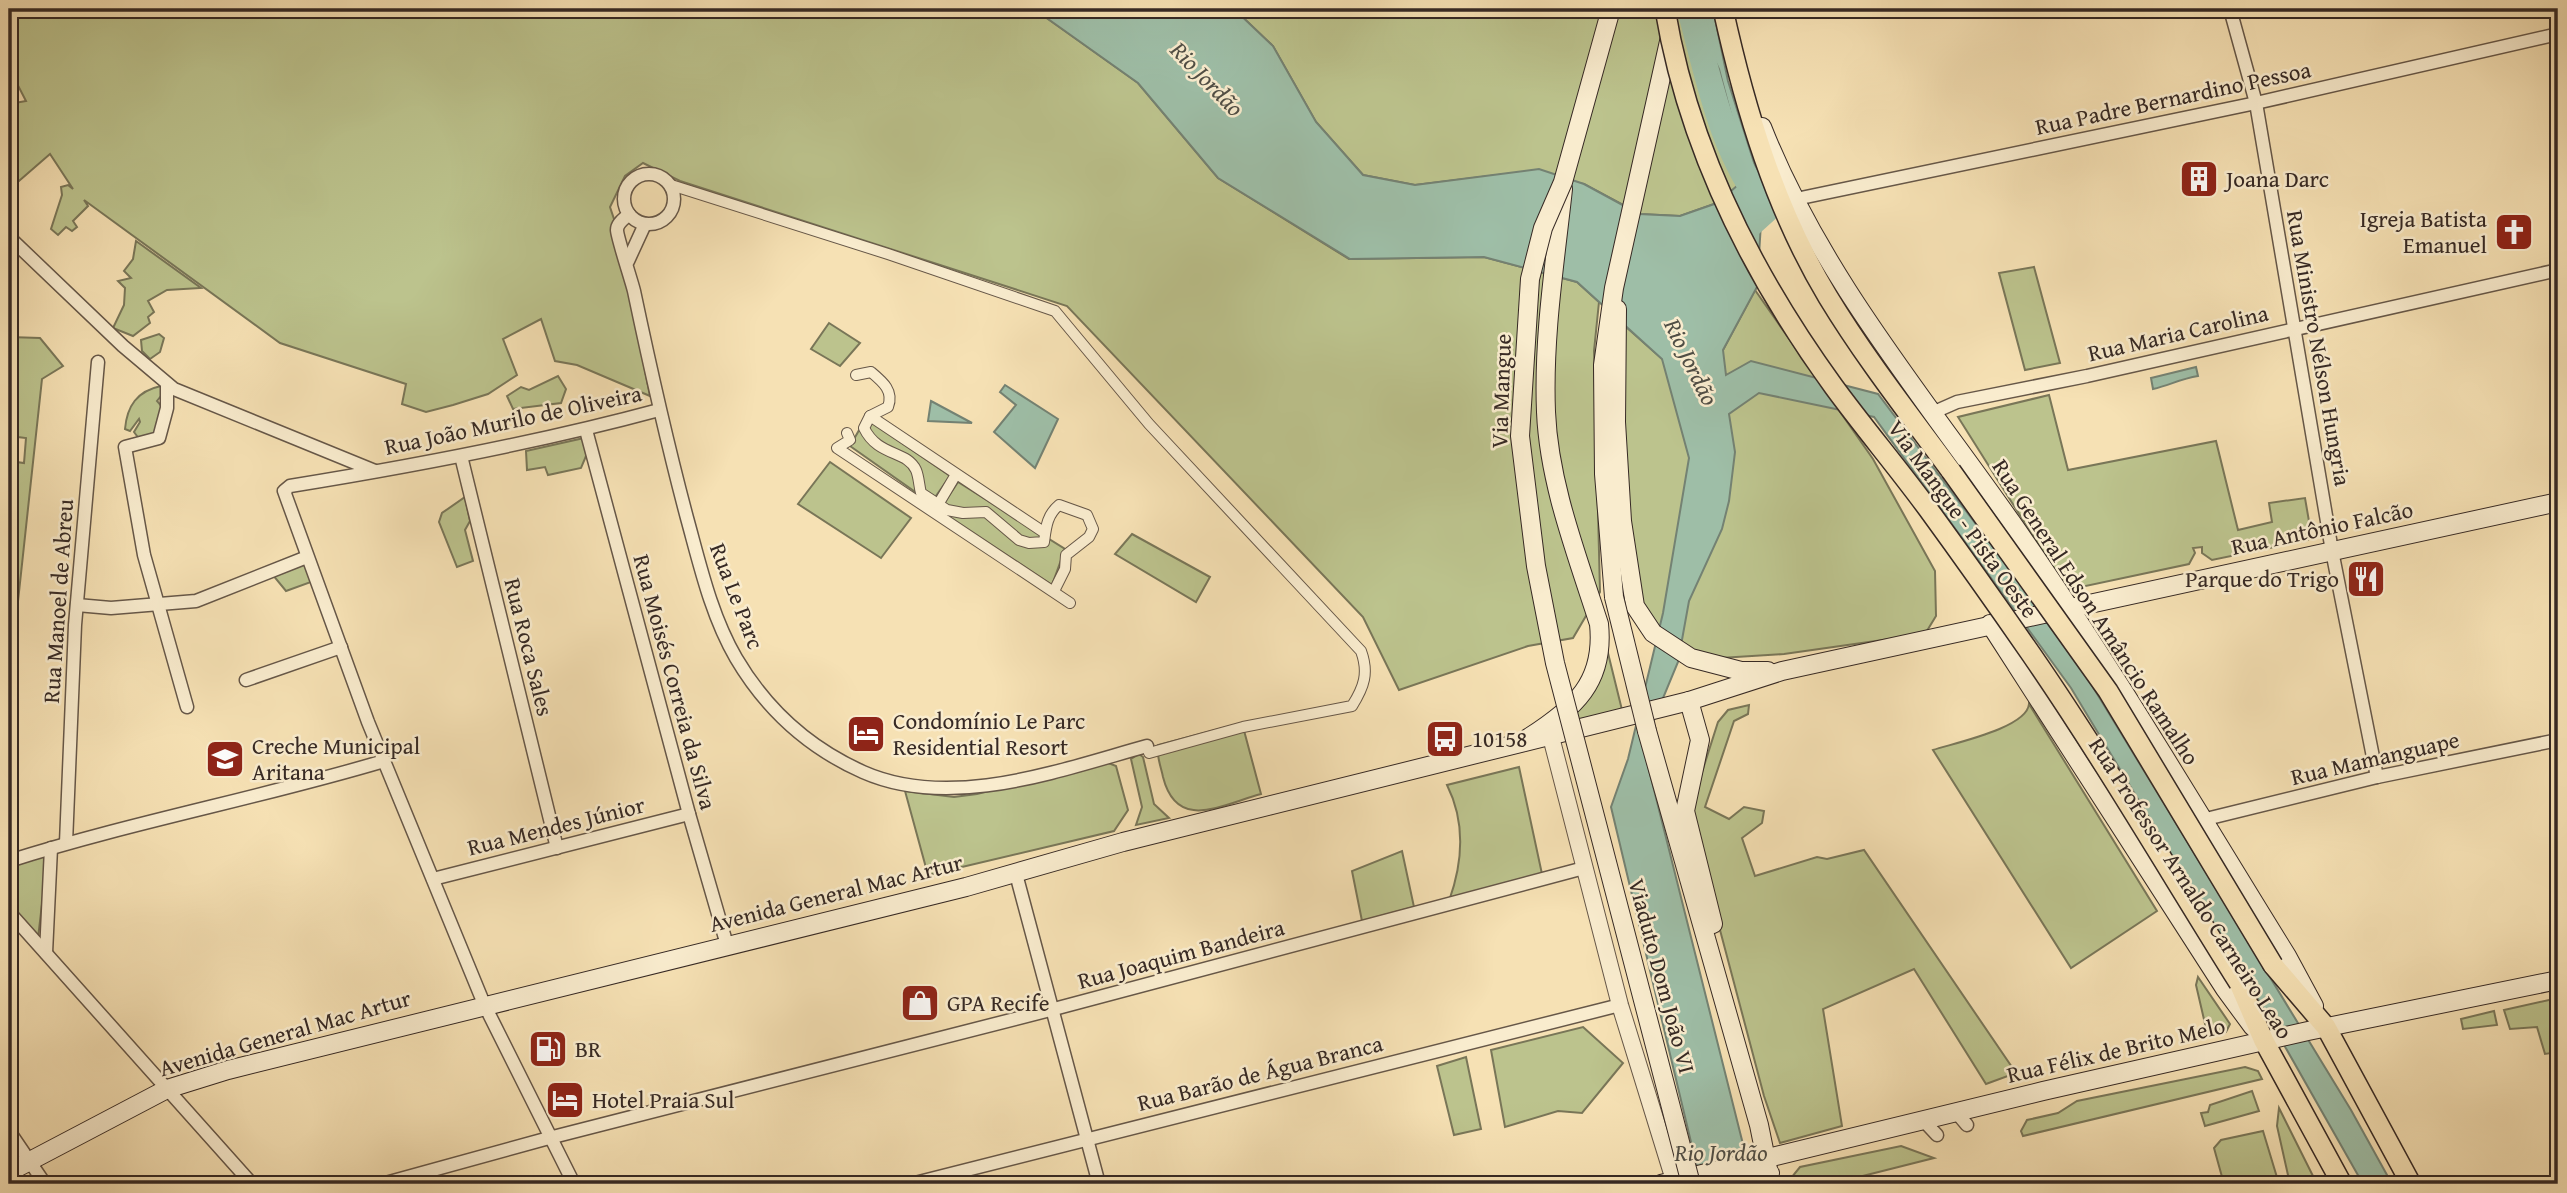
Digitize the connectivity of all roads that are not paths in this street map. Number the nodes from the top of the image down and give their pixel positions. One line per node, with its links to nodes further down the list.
1 (1611, 9): 9 (main road, Via Mangue, bridge)
2 (1665, 9): 70 (main road, Via Mangue - Pista Oeste, bridge)
3 (1674, 9): 17 (main road, bridge)
4 (1723, 9): 7 (main road)
5 (2230, 9): 8 (street, Rua Ministro Nélson Hungria)
6 (2558, 34): 8 (street, Rua Padre Bernardino Pessoa)
7 (1737, 72): 11 (main road, Rua General Edson Amâncio Ramalho); 69 (main road, bridge)
8 (2256, 103): 11 (street, Rua Padre Bernardino Pessoa); 18 (street, Rua Ministro Nélson Hungria)
9 (1563, 182): 48 (main road); 52 (main road, Via Mangue, bridge)
10 (671, 186): 12 (street, Rua Le Parc); 13 (street); 49 (street)
11 (1796, 199): 23 (main road, Rua General Edson Amâncio Ramalho)
12 (629, 214): 13 (street); 15 (street, Rua Le Parc)
13 (645, 224): 15 (street)
14 (9, 237): 21 (street, Rua João Murilo de Oliveira)
15 (628, 261): 22 (street, Rua Le Parc)
16 (2558, 270): 18 (street, Rua Maria Carolina)
17 (1614, 288): 42 (main road); 72 (main road, bridge)
18 (2295, 327): 23 (street, Rua Maria Carolina); 33 (street, Rua Ministro Nélson Hungria)
19 (99, 362): 37 (street, Rua Manoel de Abreu)
20 (856, 375): 24 (street)
21 (167, 384): 28 (street, Rua João Murilo de Oliveira); 38 (street)
22 (659, 410): 25 (street, Rua João Murilo de Oliveira); 49 (street, Rua Le Parc)
23 (1932, 414): 39 (main road, Rua General Edson Amâncio Ramalho)
24 (870, 416): 29 (street); 31 (street)
25 (586, 430): 27 (street, Rua João Murilo de Oliveira); 53 (street, Rua Moisés Correia da Silva)
26 (847, 433): 31 (street)
27 (461, 456): 28 (street, Rua João Murilo de Oliveira); 57 (street, Rua Roca Sales)
28 (376, 471): 34 (street, Rua João Murilo de Oliveira)
29 (955, 475): 31 (street); 32 (street)
30 (2558, 502): 33 (main road, Rua Antônio Falcão)
31 (936, 508): 32 (street); 35 (street)
32 (1045, 533): 35 (street)
33 (2332, 551): 39 (main road, Rua Antônio Falcão); 51 (street, Rua Ministro Nélson Hungria)
34 (307, 557): 38 (street); 41 (street)
35 (1054, 591): 36 (street)
36 (1070, 603)
37 (77, 605): 38 (street); 55 (street, Rua Manoel de Abreu)
38 (158, 605): 45 (street)
39 (2063, 608): 40 (main road, Rua Antônio Falcão, bridge); 54 (main road, Rua General Edson Amâncio Ramalho)
40 (1997, 622): 42 (main road, Rua Antônio Falcão); 70 (main road, Rua Professor Arnaldo Carneiro Leao)
41 (341, 647): 43 (street); 50 (street)
42 (1782, 671): 44 (main road, Rua Antônio Falcão)
43 (246, 680)
44 (1682, 703): 46 (main road, Avenida General Mac Artur); 72 (main road)
45 (187, 707)
46 (1551, 737): 48 (main road, Avenida General Mac Artur); 59 (street)
47 (2558, 740): 51 (street, Rua Mamanguape)
48 (1517, 745): 60 (main road, Avenida General Mac Artur)
49 (1148, 749)
50 (384, 761): 55 (street); 61 (street)
51 (2377, 777): 54 (street, Rua Mamanguape)
52 (1585, 780): 81 (main road, Viaduto Dom João VI, bridge)
53 (688, 814): 57 (street, Rua Mendes Júnior); 63 (street, Rua Moisés Correia da Silva)
54 (2202, 820): 69 (main road, Rua General Edson Amâncio Ramalho)
55 (66, 842): 56 (street)
56 (51, 848): 58 (street); 64 (street)
57 (556, 848): 61 (street, Rua Mendes Júnior)
58 (9, 861)
59 (1584, 868): 67 (street); 68 (street, Rua Joaquim Bandeira)
60 (1016, 874): 63 (main road, Avenida General Mac Artur); 68 (street)
61 (433, 879): 66 (street)
62 (9, 912): 64 (street)
63 (727, 945): 66 (main road, Avenida General Mac Artur)
64 (46, 953): 71 (street)
65 (2558, 980): 69 (main road, Rua Félix de Brito Melo)
66 (484, 1004): 71 (main road, Avenida General Mac Artur); 76 (street)
67 (1620, 1005): 77 (street, Rua Barão de Água Branca); 81 (street)
68 (1054, 1009): 76 (street, Rua Joaquim Bandeira); 77 (street)
69 (2317, 1029): 70 (main road, Rua Félix de Brito Melo); 90 (main road, Rua General Edson Amâncio Ramalho)
70 (2268, 1040): 73 (main road, Rua Félix de Brito Melo); 89 (main road, Rua Professor Arnaldo Carneiro Leao)
71 (167, 1089): 78 (main road, Avenida General Mac Artur); 83 (street)
72 (1749, 1093): 79 (main road)
73 (1923, 1120): 75 (street); 79 (main road, Rua Félix de Brito Melo)
74 (9, 1131): 78 (street)
75 (1937, 1135)
76 (549, 1138): 84 (street, Rua Joaquim Bandeira); 85 (street)
77 (1087, 1138): 86 (street, Rua Barão de Água Branca); 87 (street)
78 (30, 1162): 80 (main road, Avenida General Mac Artur); 82 (street)
79 (1763, 1171): 81 (main road); 88 (main road)
80 (9, 1172)
81 (1679, 1182)
82 (46, 1184)
83 (252, 1184)
84 (383, 1184)
85 (573, 1184)
86 (911, 1184)
87 (1099, 1184)
88 (1717, 1184)
89 (2342, 1184)
90 (2410, 1184)

